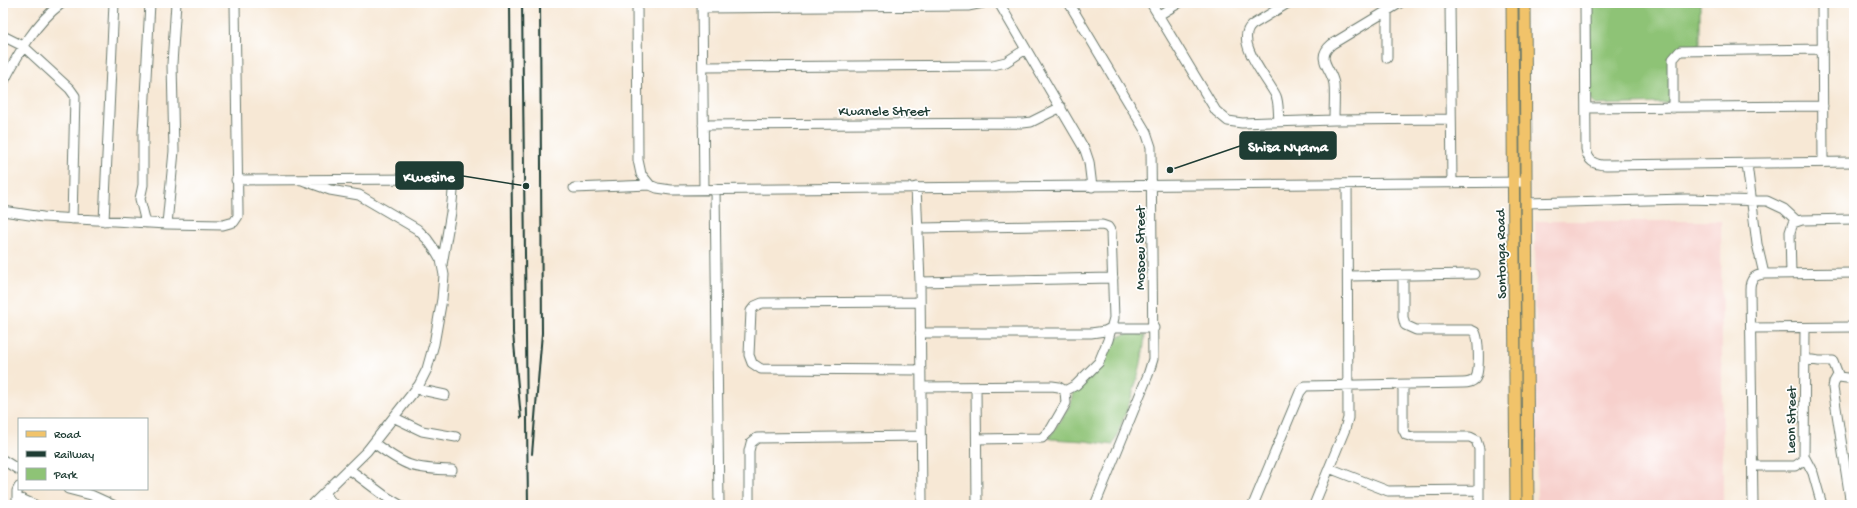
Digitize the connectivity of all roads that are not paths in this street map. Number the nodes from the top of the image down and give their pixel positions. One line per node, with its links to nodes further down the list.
1 (62, 3): 23 (street)
2 (114, 3): 58 (street)
3 (150, 3): 60 (street)
4 (176, 3): 61 (street)
5 (235, 3): 40 (street)
6 (637, 3): 45 (street)
7 (983, 3): 19 (street)
8 (999, 3): 24 (street)
9 (1069, 3): 47 (street, Mosoeu Street)
10 (1152, 3): 21 (street)
11 (1179, 3): 21 (street)
12 (1288, 3): 35 (street)
13 (1400, 3): 20 (street)
14 (1450, 3): 33 (street)
15 (1512, 3): 42 (main road, Sontonga Road)
16 (1525, 3): 43 (main road, Sontonga Road)
17 (1585, 3): 31 (street)
18 (1822, 3): 25 (street)
19 (702, 6): 27 (street)
20 (1387, 11): 26 (street); 34 (street)
21 (1159, 15): 35 (street)
22 (3, 36): 23 (street)
23 (23, 46): 28 (street); 56 (street)
24 (1026, 49): 27 (street); 30 (street)
25 (1823, 49): 29 (street); 32 (street)
26 (1387, 58)
27 (702, 67): 36 (street)
28 (3, 83)
29 (1823, 106): 32 (street); 37 (street)
30 (1061, 108): 36 (street, Kwanele Street); 49 (street)
31 (1586, 108): 32 (street); 39 (street)
32 (1673, 108)
33 (1451, 119): 34 (street); 44 (street)
34 (1334, 120): 35 (street)
35 (1279, 121)
36 (704, 125): 52 (street)
37 (1823, 162): 38 (street); 39 (street)
38 (1854, 162)
39 (1747, 164): 53 (street)
40 (236, 180): 41 (street); 61 (street)
41 (302, 180): 63 (street); 63 (street)
42 (1514, 182): 43 (street); 44 (street); 120 (main road, Sontonga Road)
43 (1526, 182): 54 (main road, Sontonga Road)
44 (1452, 183): 46 (street)
45 (650, 184): 50 (street); 52 (street)
46 (1347, 184): 47 (street); 68 (street)
47 (1152, 186): 49 (street); 75 (street, Mosoeu Street)
48 (916, 187): 49 (street); 51 (street); 62 (street)
49 (1092, 187)
50 (574, 188)
51 (715, 189): 52 (street); 112 (street)
52 (704, 190)
53 (1751, 200): 54 (street); 59 (street); 66 (street)
54 (1526, 203): 121 (main road, Sontonga Road)
55 (3, 211): 56 (street)
56 (72, 219): 58 (street)
57 (1854, 219): 59 (street)
58 (104, 221): 60 (street)
59 (1797, 221): 67 (street)
60 (146, 223): 61 (street)
61 (167, 224)
62 (919, 228): 70 (street); 71 (street)
63 (442, 267): 87 (street)
64 (1854, 273): 67 (street)
65 (1475, 274): 69 (street)
66 (1764, 274): 67 (street); 76 (street)
67 (1791, 274)
68 (1348, 276): 69 (street); 83 (street)
69 (1402, 276): 84 (street)
70 (1113, 278): 71 (street); 74 (street)
71 (920, 282): 72 (street)
72 (920, 302): 78 (street); 80 (street)
73 (1854, 327): 77 (street)
74 (1111, 328): 75 (street); 78 (street); 88 (street)
75 (1154, 328): 116 (street, Mosoeu Street)
76 (1751, 328): 77 (street); 97 (street)
77 (1805, 328): 79 (street, Leon Street)
78 (920, 333): 80 (street)
79 (1805, 359): 81 (street); 95 (street, Leon Street)
80 (921, 370): 85 (street)
81 (1838, 375): 82 (street); 124 (street)
82 (1854, 379)
83 (1348, 384): 84 (street); 98 (street); 117 (street)
84 (1403, 385): 104 (street)
85 (922, 386): 86 (street); 91 (street)
86 (976, 387): 88 (street); 93 (street)
87 (417, 388): 89 (street); 90 (street)
88 (1065, 392): 93 (street)
89 (445, 395)
90 (395, 418): 92 (street); 94 (street)
91 (920, 436): 113 (street); 114 (street)
92 (456, 437)
93 (977, 439): 115 (street)
94 (374, 442): 100 (street); 101 (street)
95 (1805, 458): 97 (street, Leon Street); 123 (street)
96 (3, 460): 99 (street)
97 (1753, 466): 122 (street)
98 (1329, 468): 104 (street); 118 (street)
99 (18, 469)
100 (349, 469): 105 (street); 111 (street)
101 (452, 470)
102 (19, 490): 106 (street)
103 (72, 490): 108 (street)
104 (1479, 490): 119 (street)
105 (324, 493): 109 (street); 110 (street)
106 (17, 501): 107 (street)
107 (35, 505)
108 (113, 505)
109 (312, 505)
110 (334, 505)
111 (400, 505)
112 (719, 505)
113 (749, 505)
114 (922, 505)
115 (977, 505)
116 (1095, 505)
117 (1253, 505)
118 (1314, 505)
119 (1479, 505)
120 (1516, 505)
121 (1528, 505)
122 (1753, 505)
123 (1822, 505)
124 (1851, 505)

